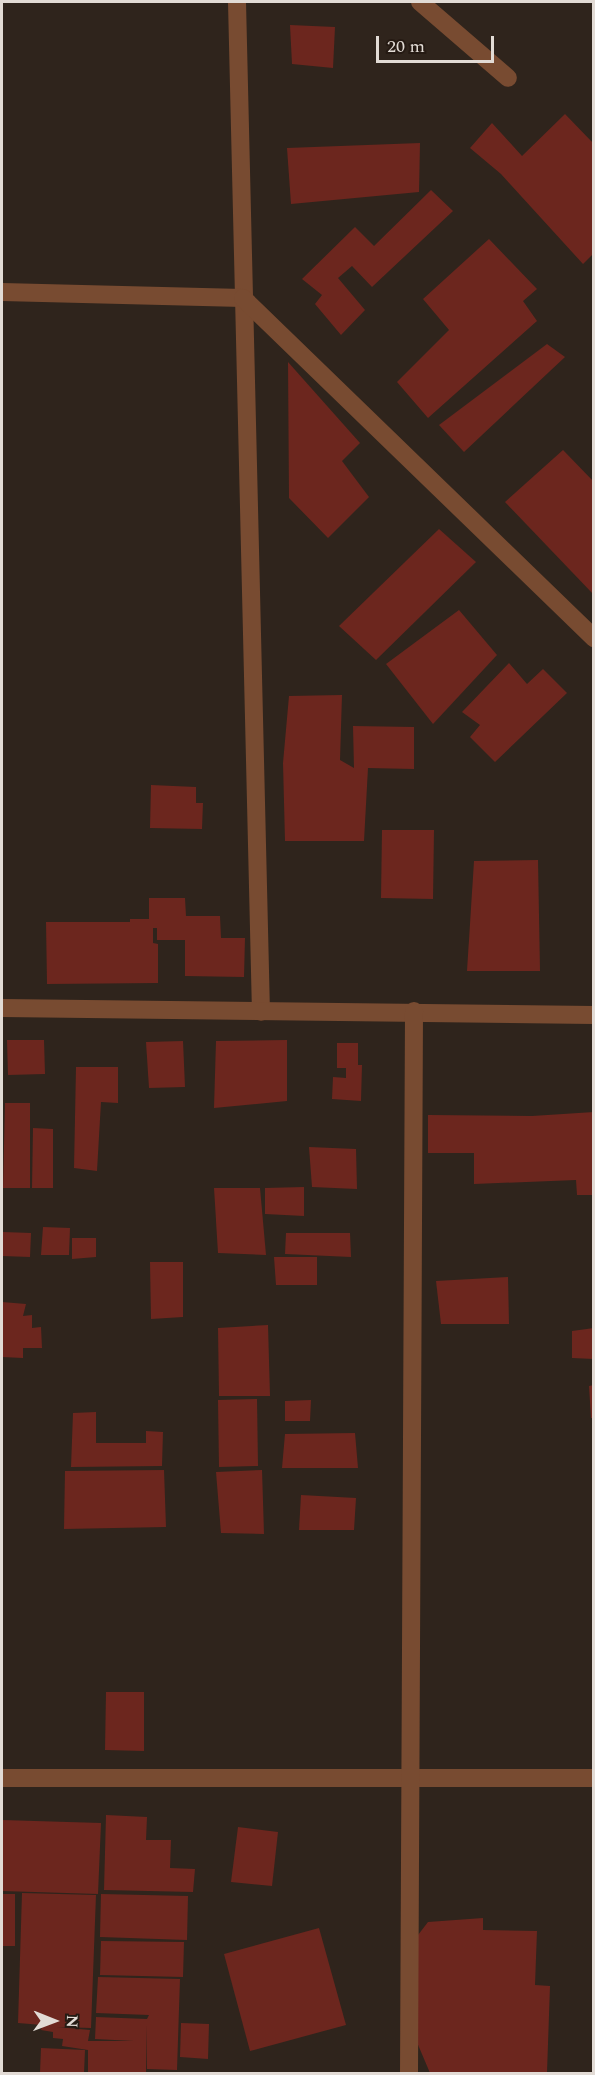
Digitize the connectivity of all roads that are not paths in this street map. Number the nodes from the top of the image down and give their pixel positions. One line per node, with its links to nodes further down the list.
1 (237, 2): 5 (street)
2 (420, 2): 3 (street)
3 (508, 78)
4 (2, 292): 5 (street)
5 (243, 298): 6 (street); 9 (street)
6 (594, 638)
7 (2, 1008): 9 (street)
8 (414, 1011): 9 (street); 10 (street); 11 (street)
9 (261, 1012)
10 (594, 1015)
11 (409, 1777): 12 (street); 13 (street); 14 (street)
12 (2, 1778)
13 (594, 1778)
14 (409, 2073)

